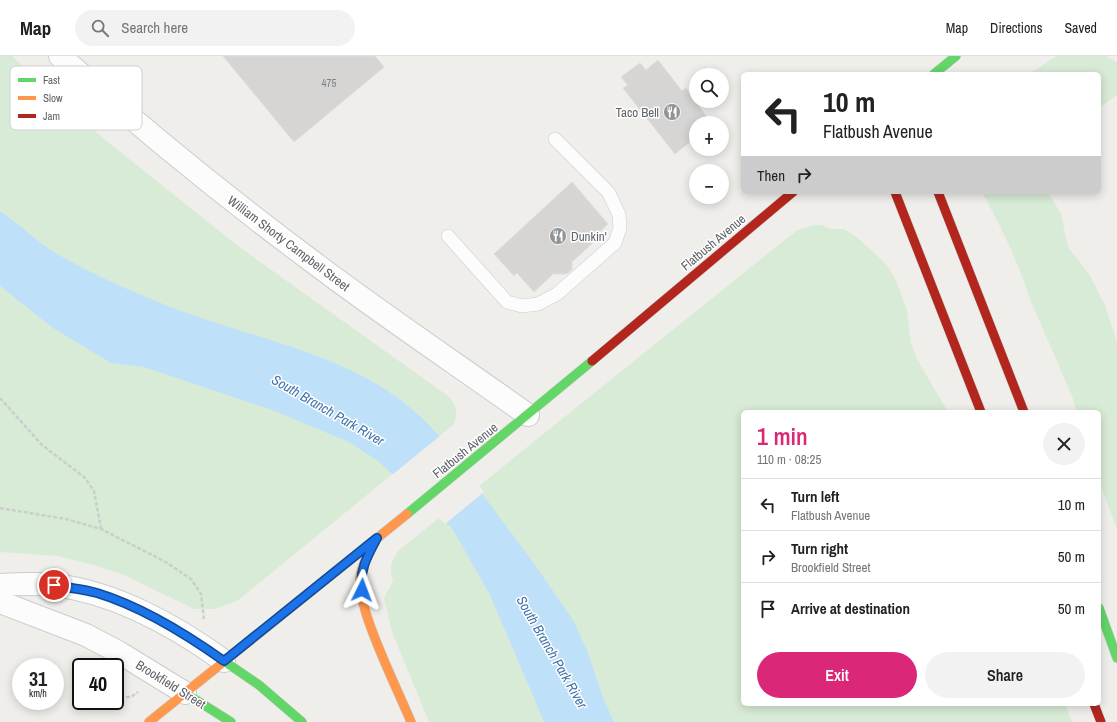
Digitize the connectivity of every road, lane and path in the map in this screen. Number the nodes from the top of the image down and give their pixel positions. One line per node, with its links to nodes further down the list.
1 (60, 56): 3 (street, William Shorty Campbell Street)
2 (956, 56): 4 (main road)
3 (72, 66)
4 (936, 72)
5 (142, 127): 14 (street, William Shorty Campbell Street)
6 (555, 139): 10 (lane)
7 (791, 194): 14 (main road, Flatbush Avenue)
8 (896, 194): 12 (main road)
9 (939, 194): 13 (main road)
10 (448, 236)
11 (0, 398): 16 (path)
12 (981, 410)
13 (1023, 410)
14 (528, 415): 17 (main road, Flatbush Avenue)
15 (0, 508): 16 (path)
16 (101, 529): 21 (path)
17 (377, 538): 23 (main road, Flatbush Avenue); 31 (main road)
18 (0, 585): 23 (street)
19 (0, 602): 24 (street, Brookfield Street)
20 (1101, 614): 22 (main road)
21 (204, 621)
22 (1117, 658)
23 (224, 661): 24 (main road, Flatbush Avenue); 30 (main road)
24 (185, 693): 28 (main road, Flatbush Avenue); 29 (main road, Brookfield Street)
25 (126, 697): 26 (path)
26 (131, 697)
27 (1095, 706): 32 (main road)
28 (149, 722)
29 (231, 722)
30 (302, 722)
31 (411, 722)
32 (1101, 722)

